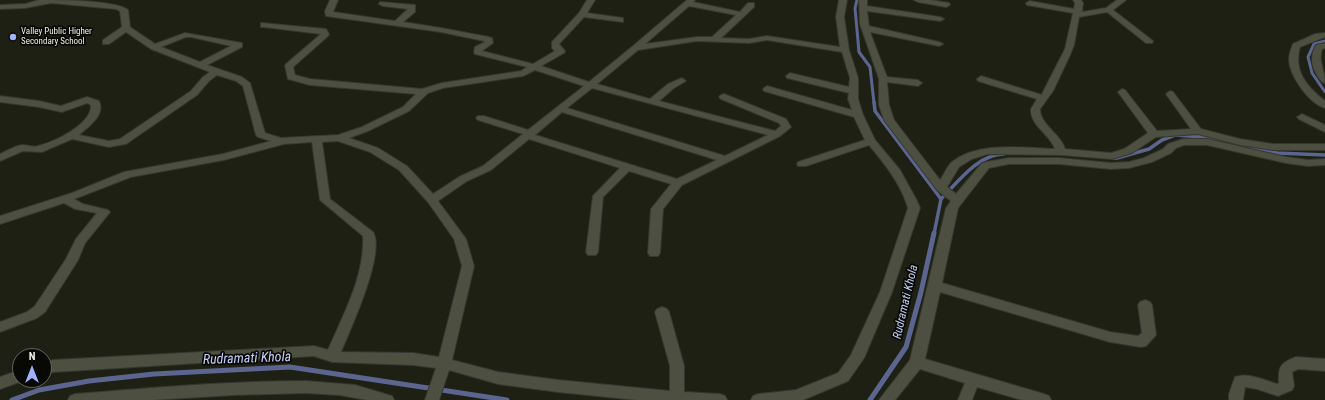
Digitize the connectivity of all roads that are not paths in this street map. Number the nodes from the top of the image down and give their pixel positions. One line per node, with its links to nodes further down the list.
1 (88, 0): 8 (street)
2 (334, 0): 22 (street)
3 (591, 0): 18 (street)
4 (843, 0): 34 (street)
5 (918, 0): 14 (street)
6 (1077, 0): 17 (street)
7 (1122, 0): 16 (street)
8 (44, 1): 15 (street); 24 (street)
9 (689, 2): 19 (street); 33 (street)
10 (1030, 3): 17 (street)
11 (383, 4): 22 (street)
12 (863, 4): 20 (street); 25 (street)
13 (751, 5): 19 (street)
14 (946, 5)
15 (0, 7)
16 (1108, 10): 17 (street); 28 (street)
17 (1077, 13): 51 (street)
18 (582, 14): 21 (street); 36 (street)
19 (741, 14): 27 (street)
20 (940, 19)
21 (620, 20)
22 (396, 24): 36 (street)
23 (264, 25): 47 (street)
24 (126, 28): 29 (street); 32 (street)
25 (865, 28): 30 (street); 39 (street)
26 (1325, 35): 54 (street)
27 (715, 39): 33 (street); 34 (street)
28 (1150, 41)
29 (106, 42)
30 (939, 44)
31 (1325, 44): 41 (street)
32 (154, 47): 35 (street); 35 (street)
33 (636, 48): 44 (street)
34 (845, 50): 46 (street)
35 (199, 66): 37 (street)
36 (534, 67): 44 (street); 47 (street)
37 (216, 72): 64 (street); 67 (street)
38 (790, 76): 46 (street)
39 (883, 79): 43 (street); 77 (street)
40 (981, 79): 51 (street)
41 (1325, 80)
42 (682, 81): 53 (street)
43 (918, 83)
44 (590, 85): 53 (street); 55 (street)
45 (767, 88): 56 (street)
46 (853, 91): 56 (street)
47 (424, 92): 65 (street)
48 (1122, 92): 62 (street)
49 (1170, 94): 60 (street)
50 (724, 97): 61 (street)
51 (1043, 98): 70 (street)
52 (0, 99): 64 (street)
53 (652, 102): 61 (street)
54 (1325, 105)
55 (561, 109): 63 (street); 72 (street)
56 (858, 115): 68 (street)
57 (1302, 117): 59 (street)
58 (481, 118): 63 (street)
59 (1325, 129)
60 (1198, 131): 62 (street); 69 (street)
61 (777, 134): 72 (street)
62 (1154, 134): 70 (street)
63 (529, 135): 75 (street); 79 (street)
64 (70, 136): 71 (street)
65 (339, 138): 66 (street); 79 (street)
66 (317, 140): 67 (street); 88 (street)
67 (280, 141): 78 (street)
68 (871, 141): 74 (street); 101 (street)
69 (1325, 147)
70 (1062, 152): 77 (street)
71 (0, 158)
72 (726, 160): 76 (street)
73 (1325, 162): 80 (street)
74 (802, 164)
75 (627, 167): 76 (street); 82 (street)
76 (678, 183): 83 (street)
77 (941, 188): 80 (street)
78 (65, 198): 81 (street); 87 (street)
79 (432, 200): 92 (street)
80 (957, 200): 84 (street)
81 (0, 220)
82 (592, 252)
83 (654, 252)
84 (936, 286): 85 (street); 89 (street)
85 (1145, 305)
86 (662, 312): 96 (street)
87 (0, 328)
88 (332, 357): 91 (street); 92 (street)
89 (917, 362): 94 (street); 102 (street)
90 (1325, 365): 105 (street)
91 (52, 366)
92 (443, 369): 96 (street); 99 (street)
93 (12, 378): 95 (street)
94 (973, 380): 103 (street); 104 (street)
95 (0, 382)
96 (677, 398): 100 (street)
97 (76, 400): 98 (street)
98 (387, 400)
99 (432, 400)
100 (720, 400)
101 (758, 400)
102 (886, 400)
103 (965, 400)
104 (1044, 400)
105 (1236, 400)

